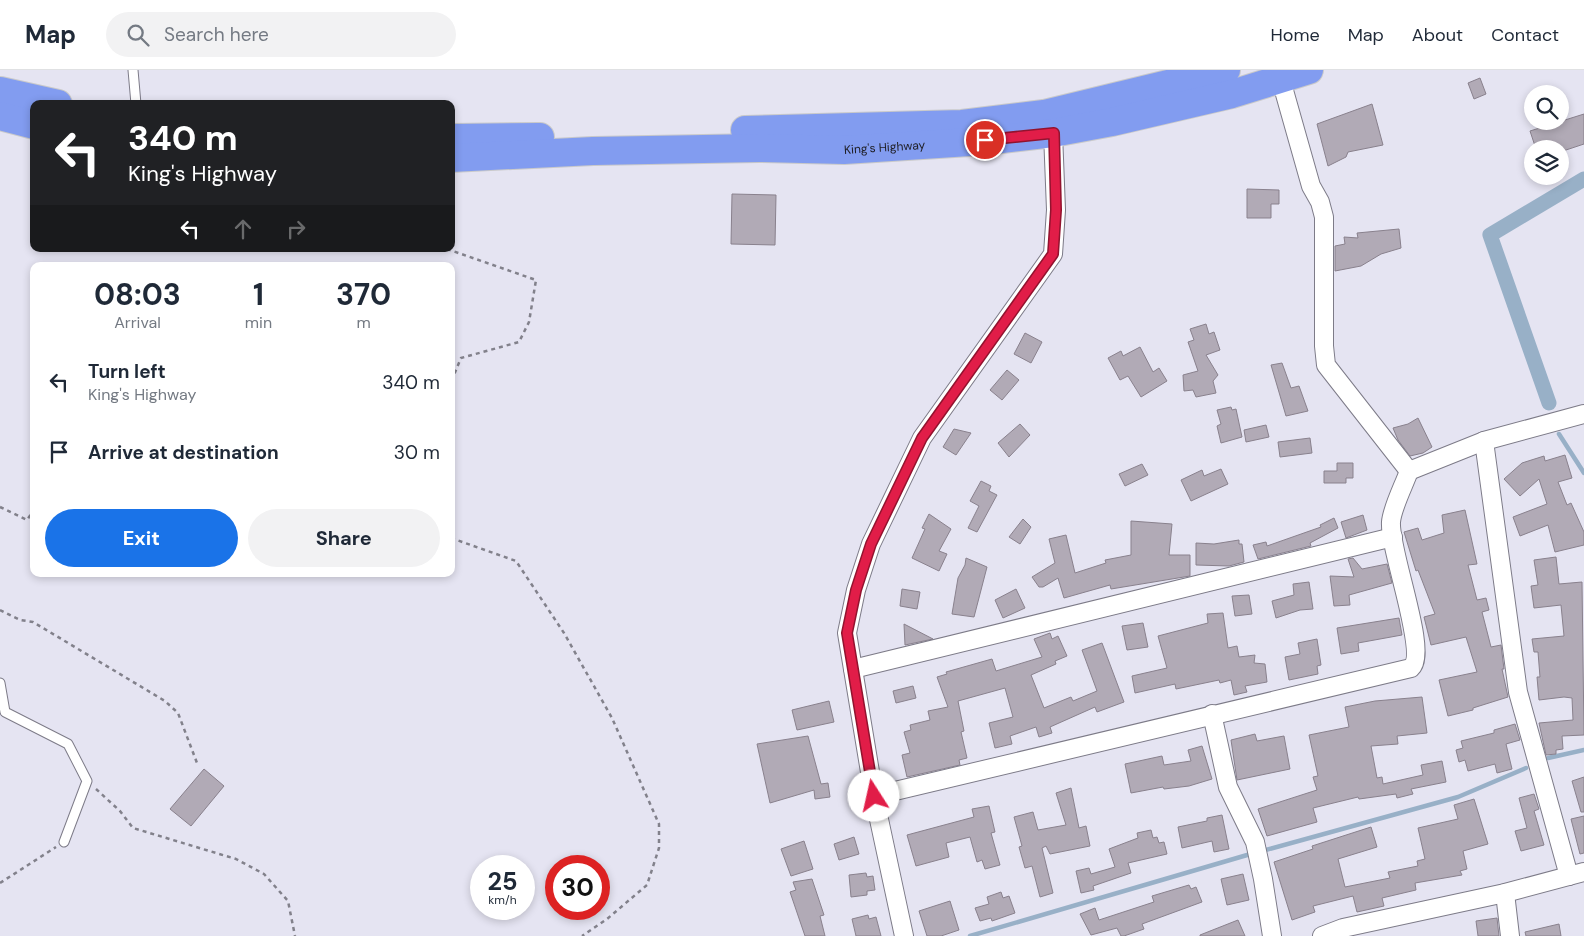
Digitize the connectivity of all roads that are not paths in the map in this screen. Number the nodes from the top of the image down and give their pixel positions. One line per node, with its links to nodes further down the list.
1 (134, 70): 7 (lane)
2 (1226, 70): 11 (highway, King's Highway)
3 (1309, 70): 4 (highway, King's Highway)
4 (1282, 80): 10 (highway, King's Highway); 15 (street)
5 (0, 90): 6 (highway)
6 (41, 100)
7 (136, 100)
8 (0, 116): 9 (highway)
9 (30, 124)
10 (1054, 133): 12 (highway, King's Highway); 17 (street)
11 (455, 138)
12 (455, 158)
13 (1584, 414): 14 (street)
14 (1484, 441): 15 (street); 22 (street)
15 (1409, 471): 16 (street)
16 (1393, 537): 17 (street); 19 (street)
17 (852, 669): 20 (street)
18 (0, 684): 21 (lane)
19 (1212, 714): 20 (street); 25 (street)
20 (874, 796): 24 (street)
21 (64, 842)
22 (1576, 874): 23 (street)
23 (1504, 893): 26 (street); 27 (street)
24 (904, 936)
25 (1272, 936)
26 (1322, 936)
27 (1510, 936)

